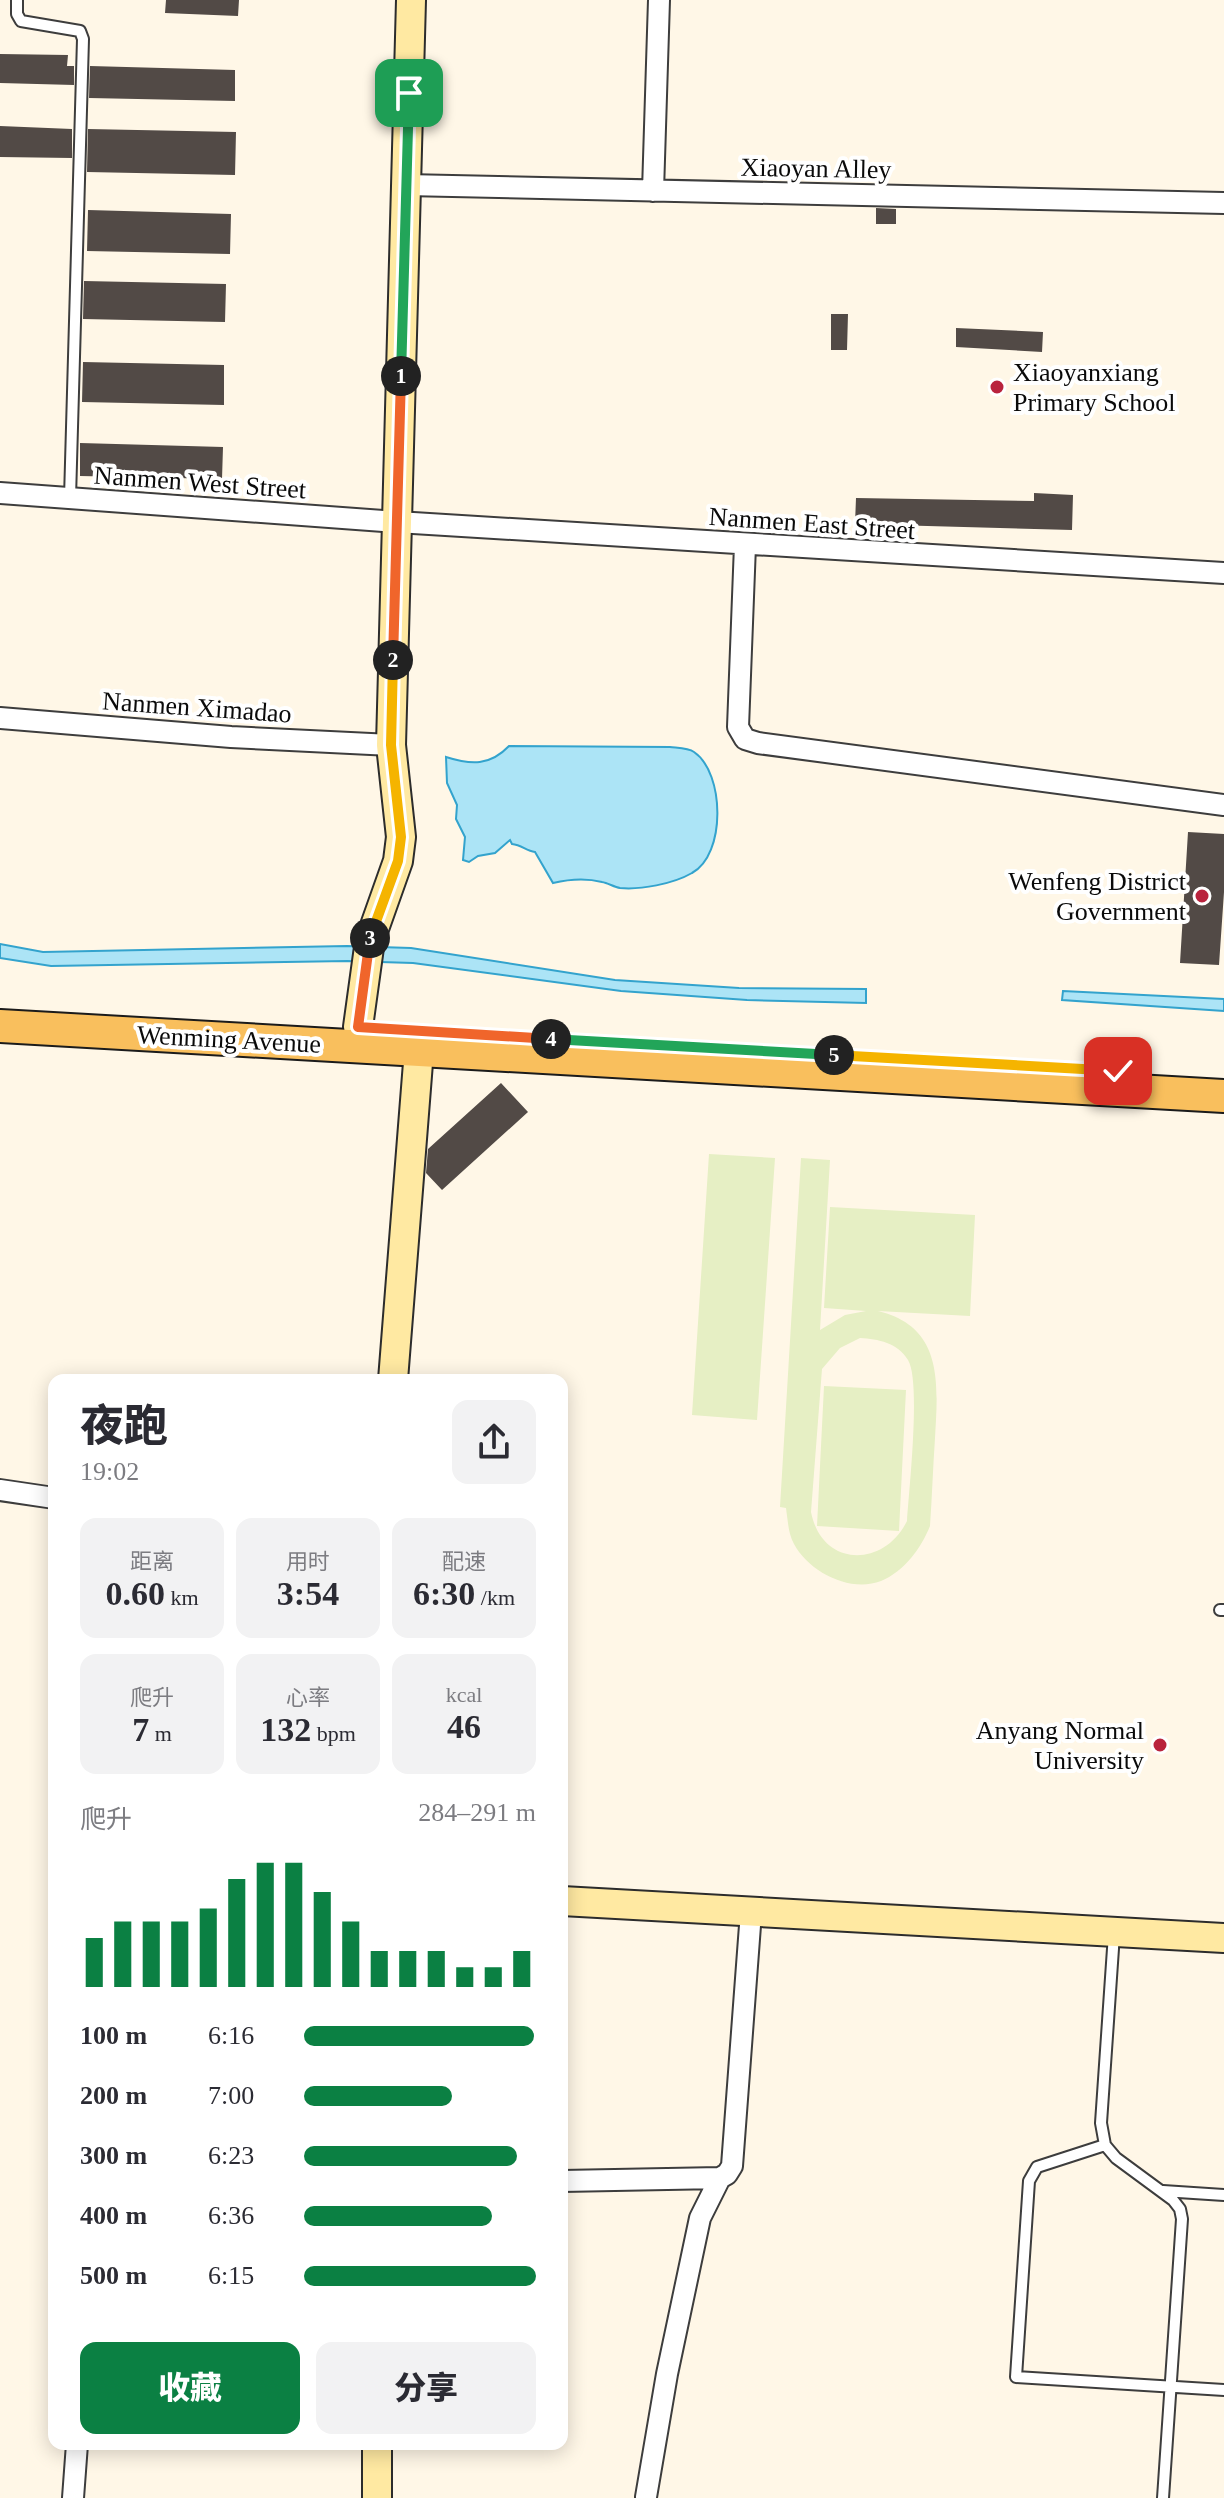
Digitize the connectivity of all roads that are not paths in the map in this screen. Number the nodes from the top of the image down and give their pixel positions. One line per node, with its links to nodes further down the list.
1 (17, 0): 8 (lane)
2 (411, 0): 4 (street)
3 (659, 0): 5 (street)
4 (406, 185): 5 (street, Xiaoyan Alley); 9 (street)
5 (653, 191): 6 (street, Xiaoyan Alley)
6 (1224, 203)
7 (0, 493): 8 (street, Nanmen West Street)
8 (70, 498): 9 (street, Nanmen West Street)
9 (397, 522): 10 (street, Nanmen East Street); 13 (street)
10 (745, 545): 11 (street, Nanmen East Street); 14 (street)
11 (1224, 573)
12 (0, 718): 13 (street, Nanmen Ximadao)
13 (391, 745): 17 (street)
14 (1224, 805)
15 (0, 1007): 17 (main road, Wenming Avenue)
16 (0, 1026): 18 (main road, Wenming Avenue)
17 (358, 1027): 19 (main road, Wenming Avenue)
18 (419, 1050): 20 (main road, Wenming Avenue); 21 (street)
19 (1224, 1077)
20 (1224, 1096)
21 (393, 1374)
22 (0, 1490): 23 (street)
23 (48, 1497)
24 (568, 1901): 25 (street)
25 (751, 1912): 26 (street); 29 (street)
26 (1115, 1932): 27 (street); 28 (lane)
27 (1224, 1938)
28 (1105, 2145): 31 (lane); 33 (lane)
29 (720, 2178): 30 (street); 37 (street)
30 (568, 2181)
31 (1161, 2191): 32 (lane); 33 (lane)
32 (1224, 2195)
33 (1171, 2387): 34 (lane); 40 (lane)
34 (1224, 2390)
35 (77, 2450): 38 (street)
36 (377, 2450): 39 (street)
37 (646, 2497)
38 (73, 2498)
39 (377, 2498)
40 (1163, 2498)

